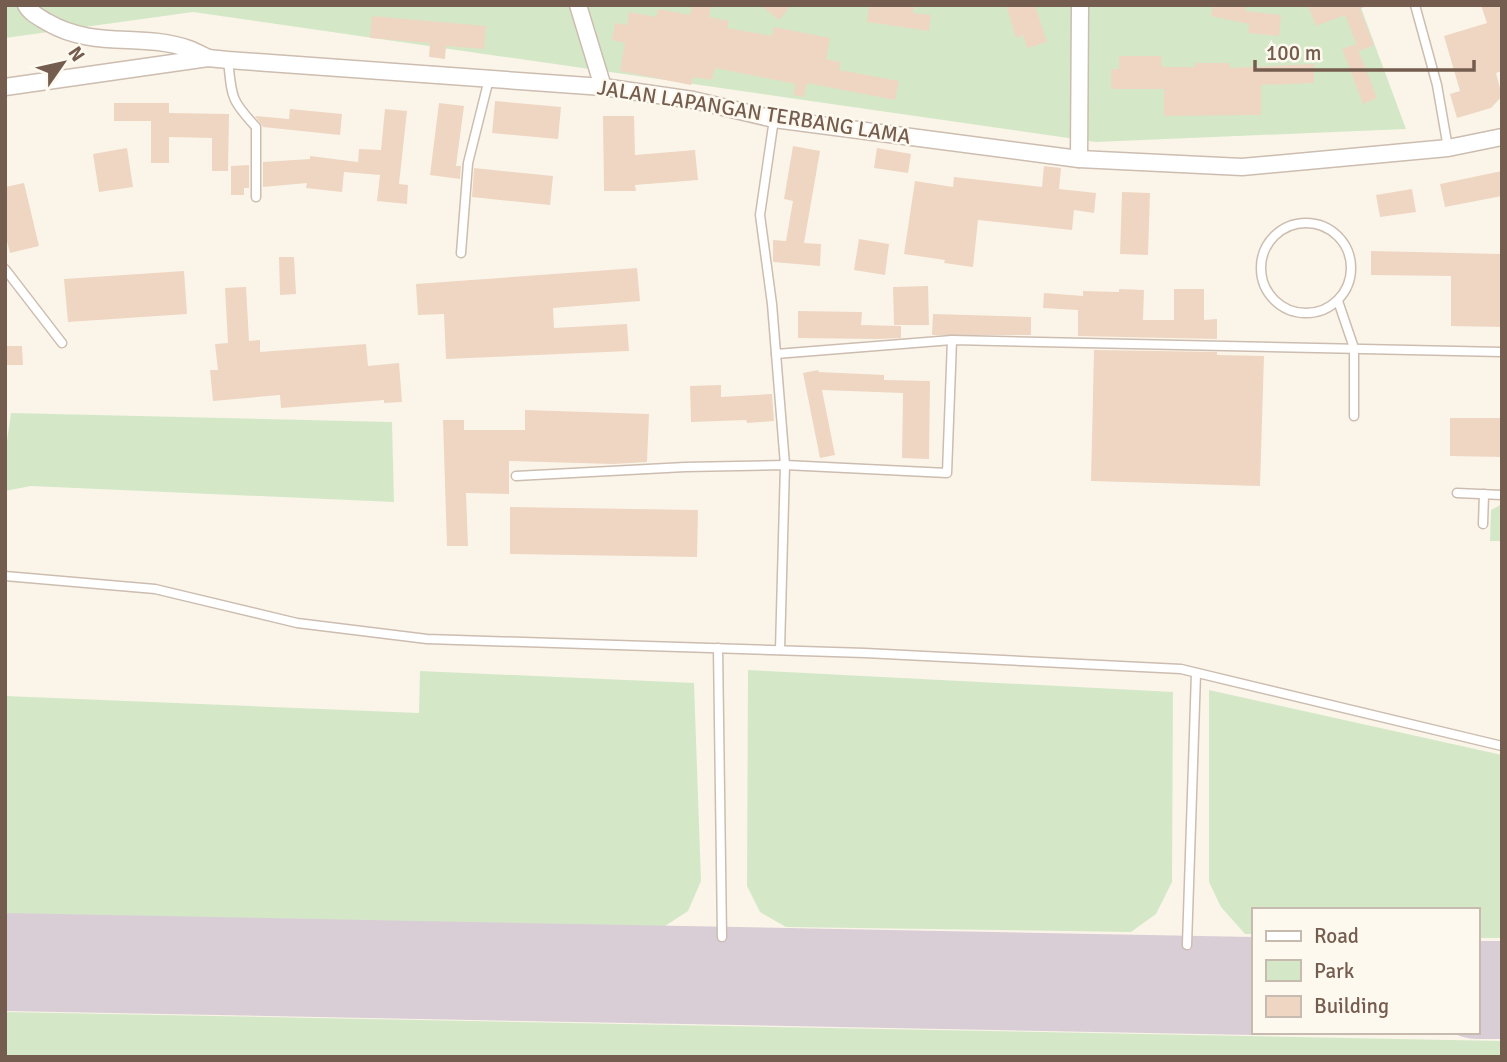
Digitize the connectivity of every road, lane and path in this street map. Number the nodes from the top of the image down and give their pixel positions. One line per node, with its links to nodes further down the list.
1 (26, 5): 5 (street)
2 (578, 5): 9 (street)
3 (1080, 5): 13 (street)
4 (1415, 5): 12 (lane)
5 (208, 58): 6 (street, JALAN LAPANGAN TERBANG LAMA); 8 (street, JALAN LAPANGAN TERBANG LAMA)
6 (228, 60): 7 (street, JALAN LAPANGAN TERBANG LAMA); 14 (lane)
7 (489, 79): 9 (street, JALAN LAPANGAN TERBANG LAMA); 15 (lane)
8 (5, 87)
9 (603, 87): 10 (street, JALAN LAPANGAN TERBANG LAMA)
10 (774, 119): 13 (street, JALAN LAPANGAN TERBANG LAMA); 22 (lane)
11 (1502, 137): 12 (street, JALAN LAPANGAN TERBANG LAMA)
12 (1448, 148): 13 (street, JALAN LAPANGAN TERBANG LAMA)
13 (1079, 159)
14 (256, 197)
15 (461, 253)
16 (5, 270): 19 (lane)
17 (1338, 301): 17 (lane); 20 (lane)
18 (952, 340): 20 (lane); 22 (lane); 24 (lane)
19 (62, 343)
20 (1354, 348): 21 (lane); 23 (lane)
21 (1502, 352)
22 (776, 354): 24 (lane)
23 (1354, 416)
24 (785, 465): 25 (lane); 32 (lane)
25 (516, 476)
26 (1457, 493): 27 (lane)
27 (1483, 494): 28 (lane); 29 (lane)
28 (1502, 495)
29 (1483, 524)
30 (5, 576): 31 (lane)
31 (718, 648): 32 (lane); 35 (lane)
32 (780, 650): 33 (lane)
33 (1196, 673): 34 (lane); 36 (lane)
34 (1502, 746)
35 (722, 937)
36 (1187, 945)

